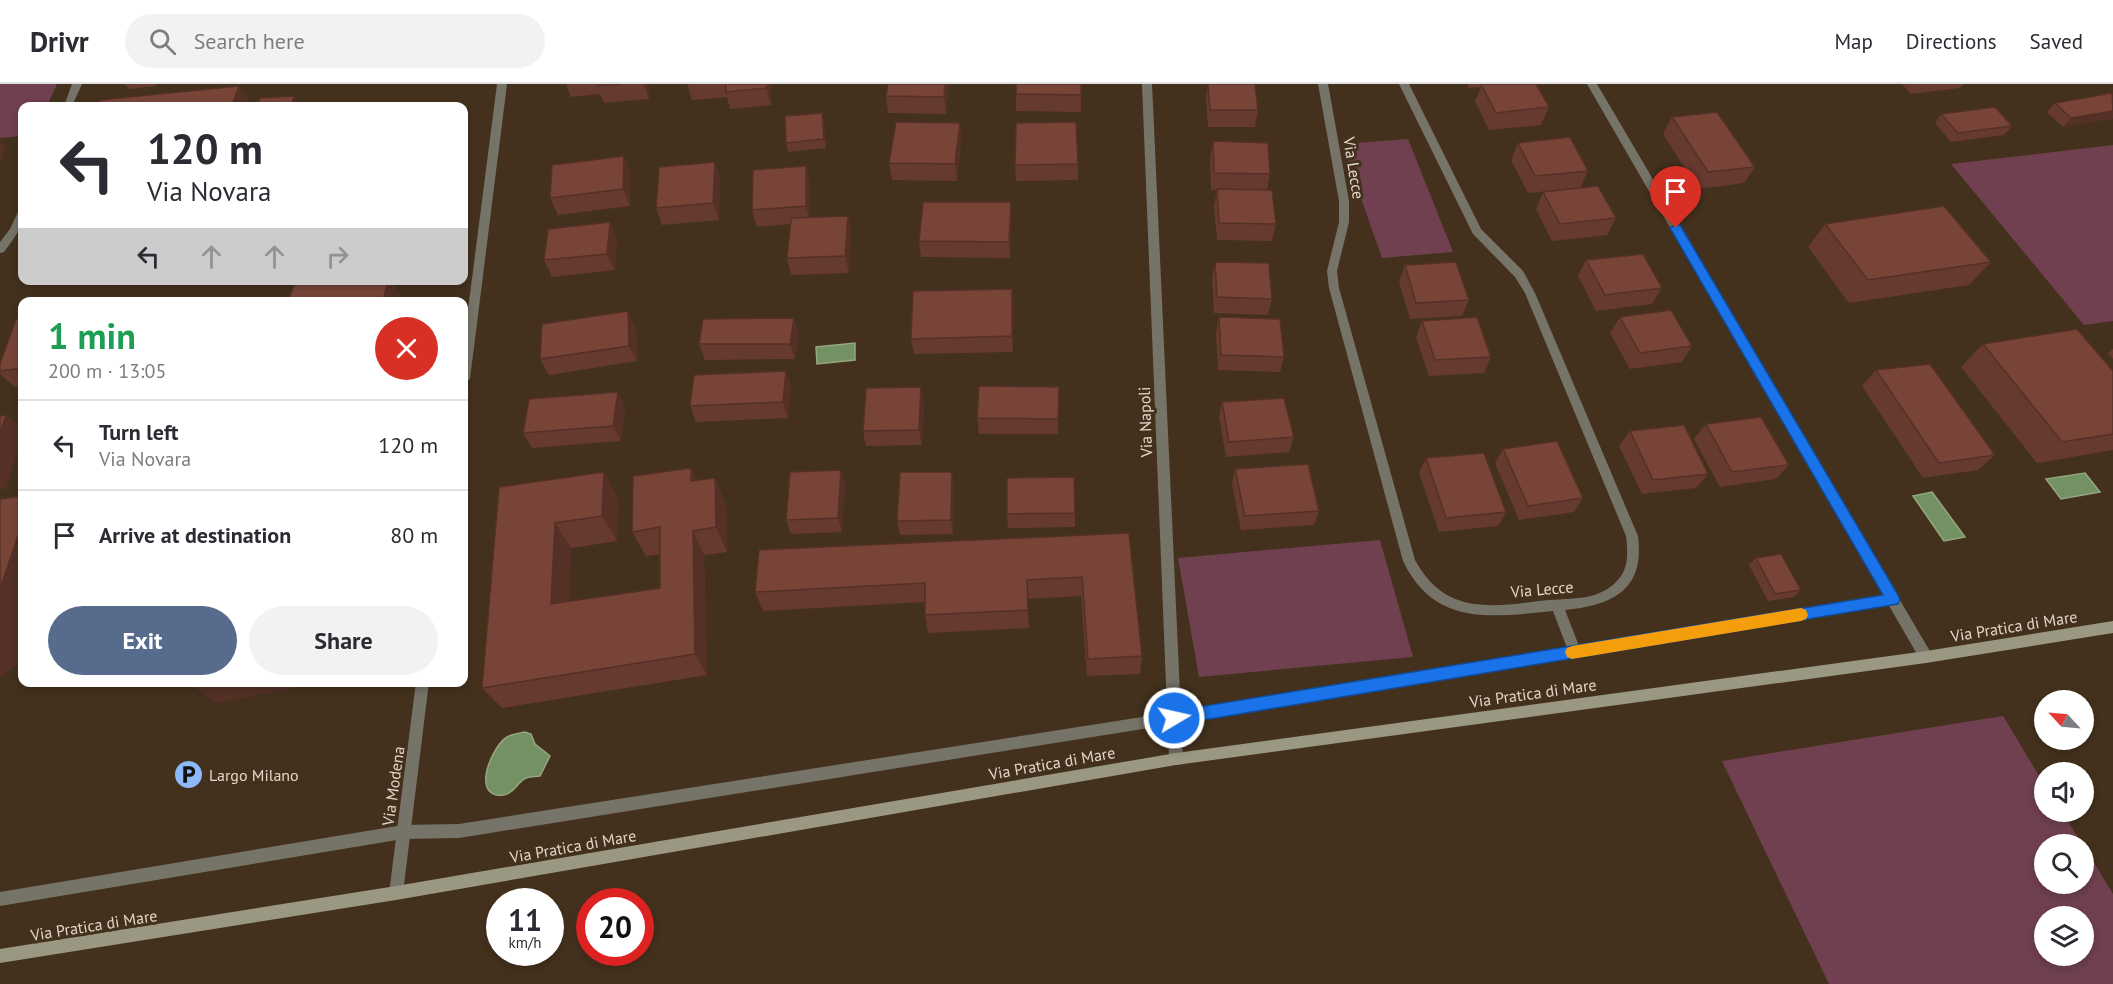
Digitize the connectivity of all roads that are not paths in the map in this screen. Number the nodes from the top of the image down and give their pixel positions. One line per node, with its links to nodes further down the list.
1 (77, 84): 7 (street)
2 (502, 84): 10 (street)
3 (1148, 84): 17 (street, Via Napoli)
4 (1323, 84): 12 (street, Via Lecce)
5 (1404, 84): 12 (street, Via Lecce)
6 (1592, 84): 11 (street)
7 (70, 102)
8 (18, 222): 9 (street)
9 (0, 249)
10 (468, 348)
11 (1893, 600): 14 (street); 15 (street)
12 (1557, 605): 14 (street)
13 (2113, 627): 15 (street, Via Pratica di Mare)
14 (1575, 652): 17 (street)
15 (1926, 657): 18 (street, Via Pratica di Mare)
16 (422, 687): 19 (street, Via Modena)
17 (1174, 718): 18 (street, Via Napoli); 19 (street)
18 (1176, 759): 20 (street, Via Pratica di Mare)
19 (403, 832): 20 (street, Via Modena); 21 (street)
20 (396, 893): 22 (street, Via Pratica di Mare)
21 (0, 899)
22 (0, 956)

